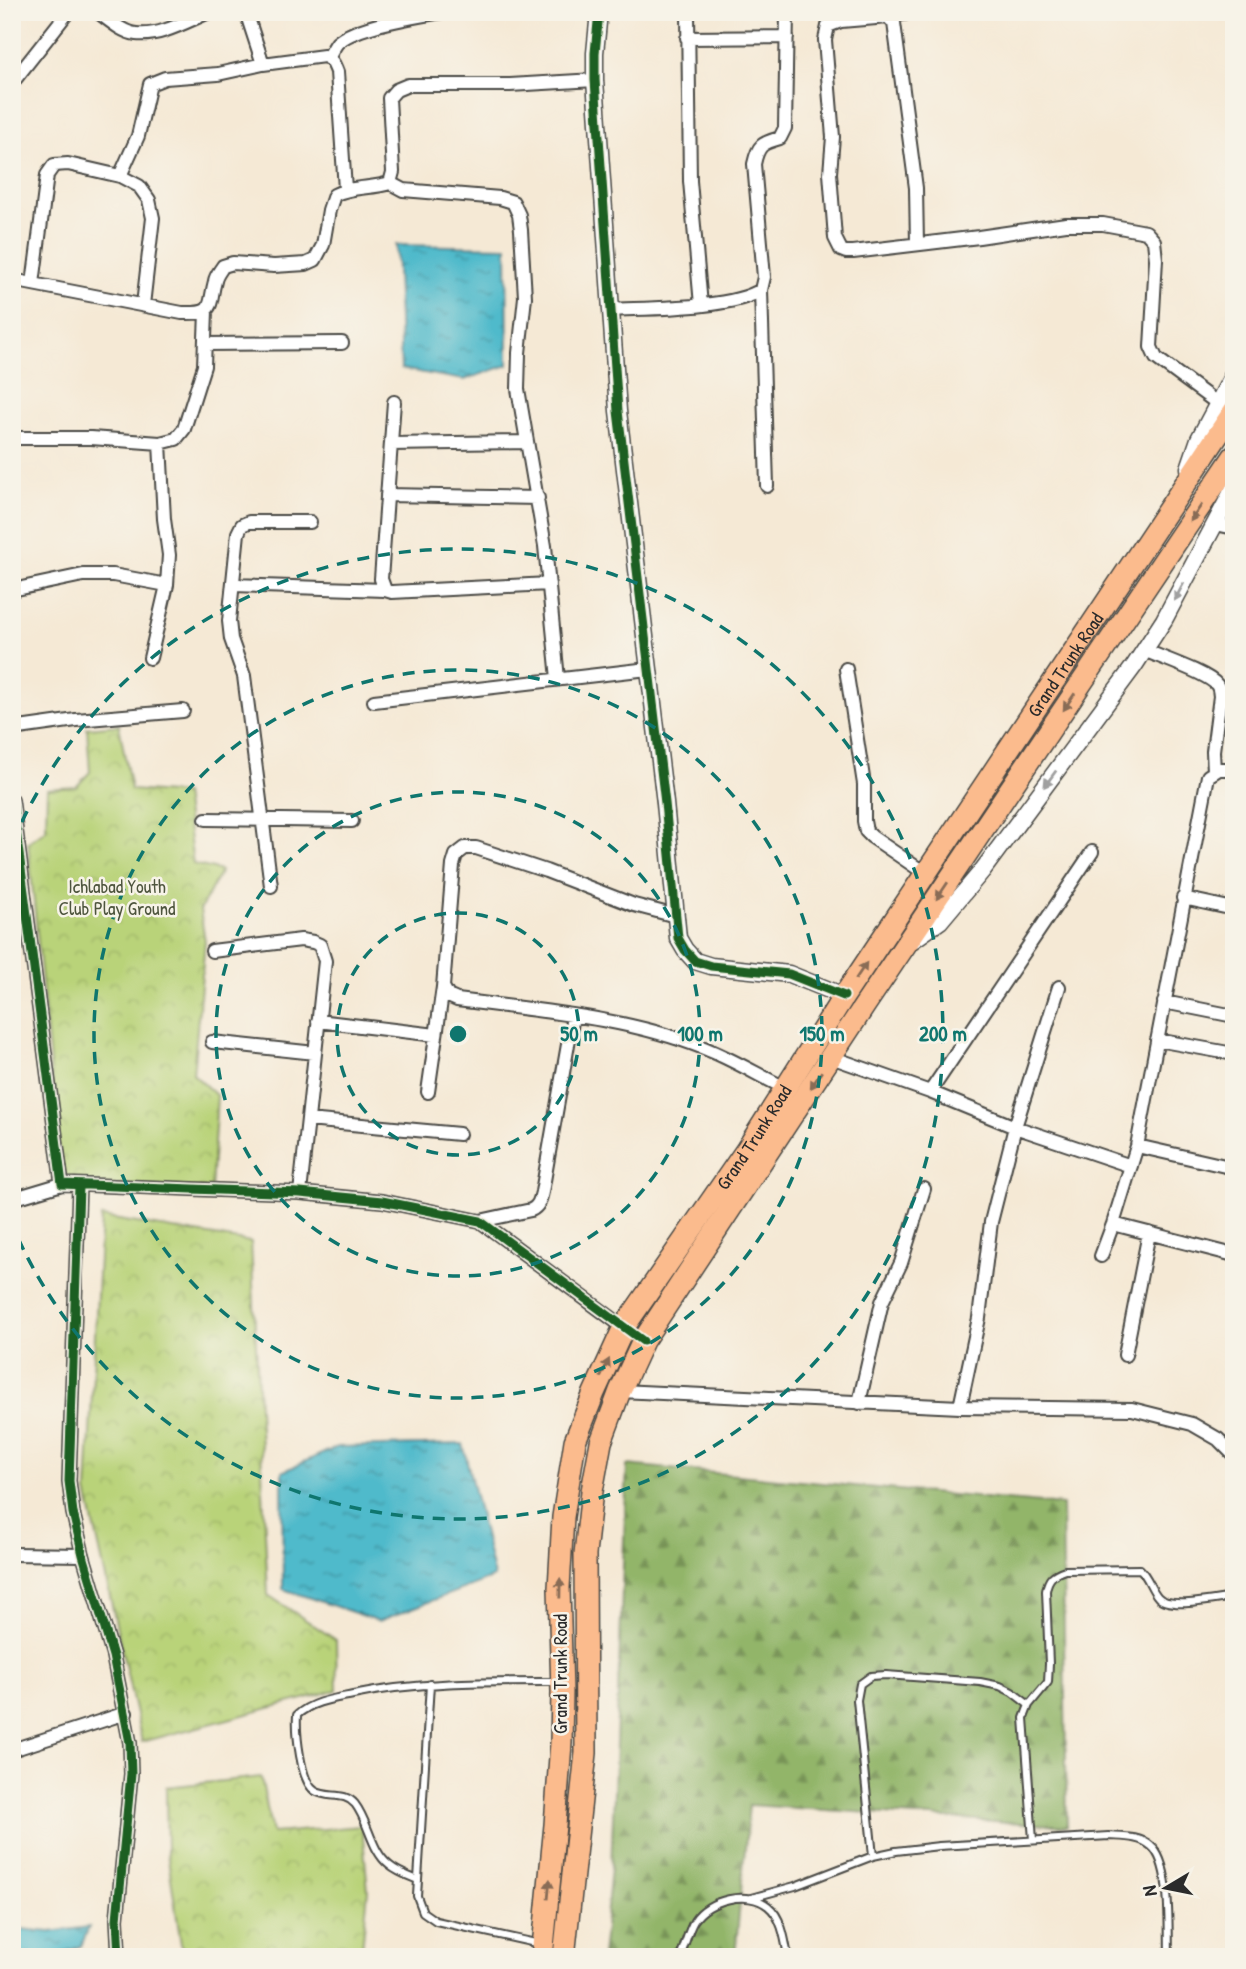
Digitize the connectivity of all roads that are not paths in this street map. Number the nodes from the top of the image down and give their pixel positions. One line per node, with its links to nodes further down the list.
1 (68, 12): 17 (street)
2 (97, 12): 3 (street)
3 (209, 12)
4 (246, 12): 15 (street)
5 (442, 12): 14 (street)
6 (599, 12): 16 (street)
7 (688, 12): 13 (street)
8 (787, 12): 12 (street)
9 (914, 12): 11 (street)
10 (845, 17): 11 (street); 21 (street)
11 (888, 17): 21 (street)
12 (787, 37): 13 (street); 24 (street)
13 (687, 38): 26 (street)
14 (329, 58): 15 (street); 20 (street)
15 (263, 64): 18 (street)
16 (595, 80): 19 (street); 27 (street)
17 (12, 83)
18 (120, 176): 23 (street); 25 (street)
19 (390, 183): 20 (street); 35 (street)
20 (345, 189): 28 (street)
21 (917, 244): 33 (street)
22 (12, 280): 23 (street)
23 (33, 284): 25 (street)
24 (761, 290): 26 (street); 39 (street)
25 (143, 305): 28 (street)
26 (701, 305): 27 (street)
27 (611, 310): 53 (street)
28 (205, 311): 30 (street)
29 (342, 343): 30 (street)
30 (205, 344): 36 (street)
31 (1234, 373): 33 (street)
32 (394, 402): 37 (street)
33 (1225, 407): 66 (highway, Grand Trunk Road)
34 (12, 439): 36 (street)
35 (526, 442): 37 (street); 42 (street)
36 (160, 443): 47 (street)
37 (391, 444): 41 (street)
38 (1234, 456): 71 (highway, Grand Trunk Road, one-way to 71)
39 (767, 486)
40 (1234, 488): 44 (street)
41 (387, 495): 42 (street); 50 (street)
42 (538, 498): 46 (street)
43 (310, 522): 48 (street)
44 (1216, 524): 45 (street); 51 (street, one-way to 51)
45 (1234, 528)
46 (549, 584): 50 (street); 55 (street)
47 (167, 585): 49 (street); 52 (street)
48 (233, 585): 50 (street); 62 (street)
49 (12, 590)
50 (385, 590)
51 (1144, 650): 60 (street); 71 (street, one-way to 71)
52 (150, 658)
53 (648, 669): 55 (street); 70 (street)
54 (846, 669): 66 (street)
55 (558, 679): 56 (street)
56 (374, 701)
57 (183, 711): 58 (street)
58 (12, 729)
59 (1234, 769): 60 (street)
60 (1214, 771): 68 (street)
61 (12, 800): 95 (street)
62 (263, 819): 63 (street); 64 (street); 67 (street)
63 (206, 820)
64 (352, 821)
65 (1092, 852): 88 (street)
66 (926, 874): 75 (highway, Grand Trunk Road, one-way to 66)
67 (271, 886)
68 (1184, 898): 69 (street); 76 (street)
69 (1234, 909)
70 (676, 916): 73 (street); 75 (street)
71 (904, 947): 85 (highway, Grand Trunk Road)
72 (212, 951): 79 (street)
73 (443, 987): 77 (street); 80 (street)
74 (1059, 987): 90 (street)
75 (844, 996): 86 (highway, Grand Trunk Road)
76 (1164, 1002): 78 (street); 81 (street)
77 (573, 1016): 86 (street); 100 (street)
78 (1234, 1016)
79 (318, 1021): 80 (street); 83 (street)
80 (436, 1035): 87 (street)
81 (1157, 1040): 84 (street); 92 (street)
82 (212, 1042): 83 (street)
83 (315, 1053): 89 (street)
84 (1234, 1054)
85 (831, 1057): 88 (street); 106 (highway, Grand Trunk Road, one-way to 106)
86 (785, 1088): 105 (highway, Grand Trunk Road)
87 (428, 1092)
88 (930, 1092): 90 (street)
89 (308, 1119): 91 (street); 98 (street)
90 (1015, 1127): 93 (street); 110 (street)
91 (459, 1134)
92 (1137, 1146): 93 (street); 94 (street)
93 (1131, 1166): 101 (street)
94 (1234, 1168)
95 (62, 1184): 96 (street); 99 (street)
96 (79, 1186): 98 (street); 113 (street)
97 (924, 1189): 109 (street)
98 (300, 1193): 100 (street)
99 (12, 1199)
100 (480, 1221): 105 (street)
101 (1113, 1224): 102 (street); 103 (street)
102 (1149, 1233): 104 (street); 107 (street)
103 (1101, 1255)
104 (1234, 1255)
105 (624, 1327): 106 (street); 115 (highway, Grand Trunk Road, one-way to 105)
106 (643, 1341): 108 (highway, Grand Trunk Road)
107 (1125, 1354)
108 (620, 1391): 109 (street); 126 (highway, Grand Trunk Road)
109 (859, 1403): 110 (street)
110 (960, 1406): 111 (street)
111 (1234, 1455)
112 (12, 1554): 113 (street)
113 (83, 1555): 118 (street)
114 (1234, 1597): 117 (lane)
115 (562, 1682): 116 (lane); 124 (highway, Grand Trunk Road, one-way to 115)
116 (430, 1684): 122 (lane); 122 (lane)
117 (1029, 1705): 120 (lane); 121 (lane)
118 (126, 1713): 119 (street); 125 (street)
119 (12, 1750)
120 (1033, 1840): 121 (lane); 129 (lane)
121 (873, 1856): 123 (lane)
122 (418, 1880): 124 (lane)
123 (751, 1898): 127 (lane); 128 (lane)
124 (543, 1951)
125 (119, 1957)
126 (564, 1957)
127 (680, 1957)
128 (788, 1957)
129 (1168, 1957)

